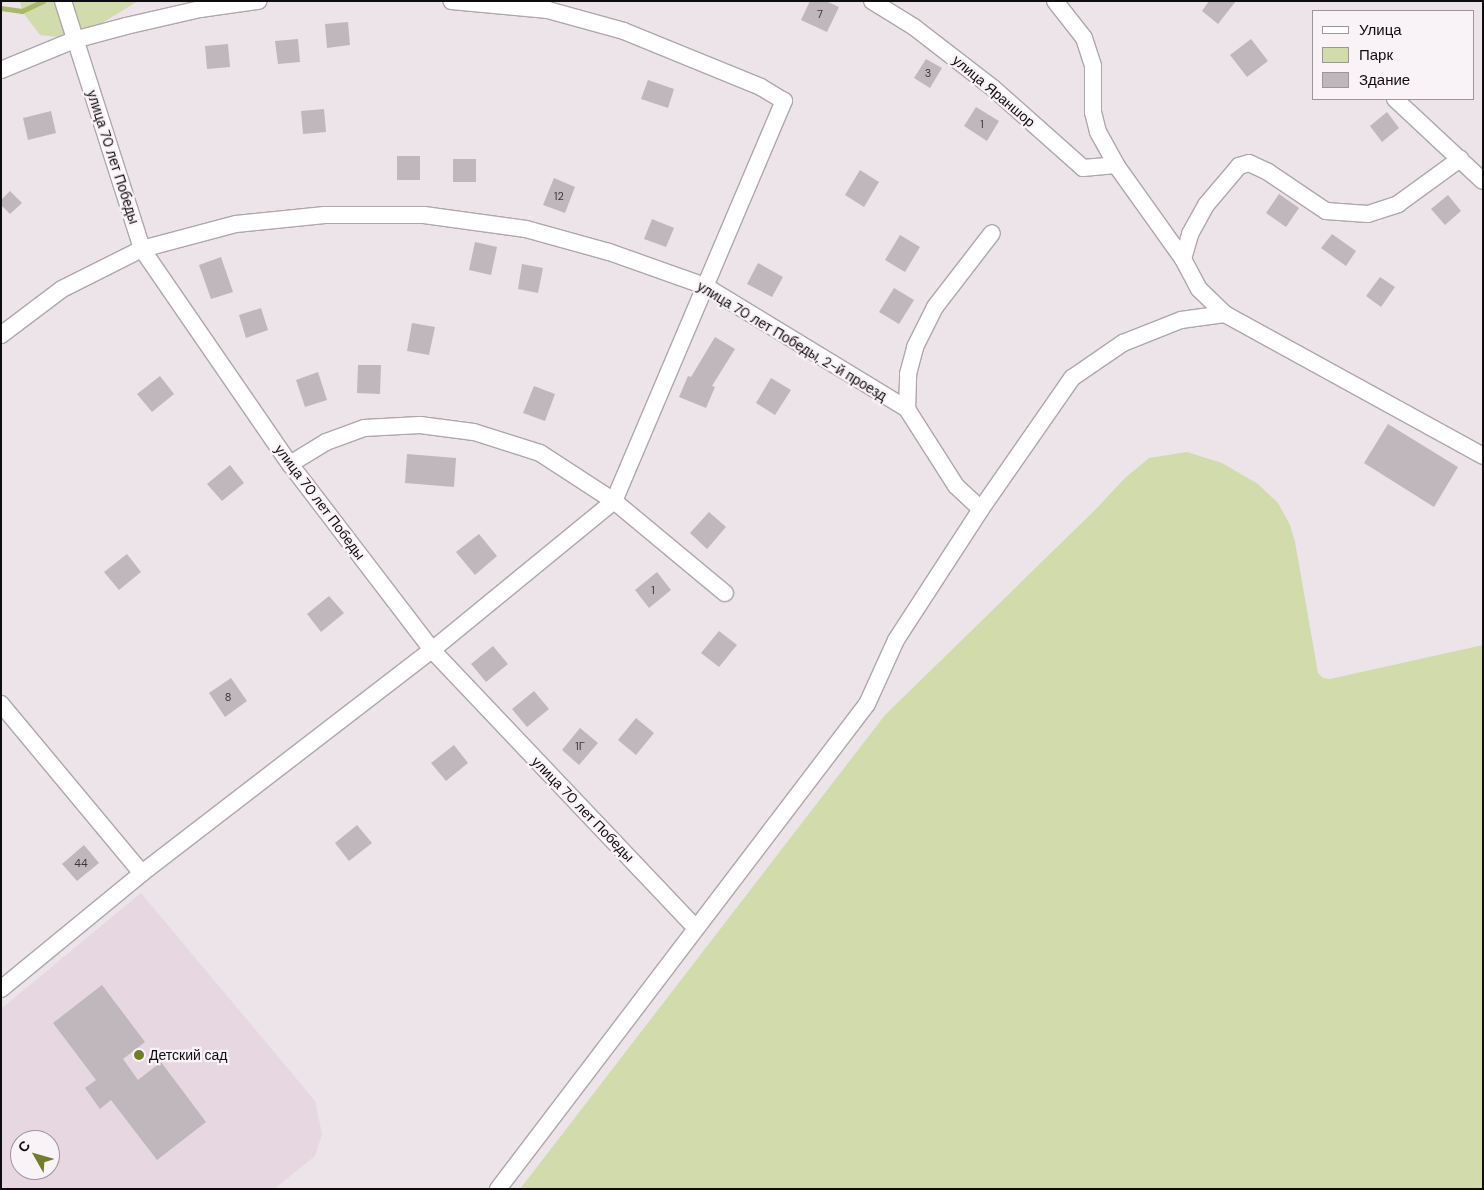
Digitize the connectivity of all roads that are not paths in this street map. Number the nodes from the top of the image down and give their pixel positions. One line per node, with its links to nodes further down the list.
1 (63, 1): 6 (street, улица 70 лет Победы)
2 (258, 1): 6 (street)
3 (451, 1): 15 (street)
4 (872, 1): 10 (street, улица Яраншор)
5 (1054, 1): 10 (street)
6 (74, 40): 7 (street); 13 (street, улица 70 лет Победы)
7 (1, 70)
8 (1395, 100): 9 (street)
9 (1460, 159): 11 (street); 14 (street)
10 (1116, 165): 14 (street)
11 (1483, 181)
12 (992, 232): 18 (street)
13 (142, 249): 15 (street, улица 70 лет Победы, 2-й проезд); 17 (street, улица 70 лет Победы, 2-й проезд); 20 (street, улица 70 лет Победы)
14 (1183, 259): 16 (street)
15 (705, 286): 18 (street, улица 70 лет Победы, 2-й проезд); 21 (street)
16 (1225, 314): 19 (street); 22 (street)
17 (1, 336)
18 (907, 409): 22 (street, улица 70 лет Победы, 2-й проезд)
19 (1483, 456)
20 (290, 464): 21 (street); 24 (street, улица 70 лет Победы)
21 (614, 501): 23 (street); 24 (street)
22 (981, 509): 27 (street)
23 (725, 593)
24 (432, 650): 26 (street); 27 (street, улица 70 лет Победы)
25 (1, 704): 26 (street)
26 (142, 872): 28 (street)
27 (696, 928): 29 (street)
28 (1, 989)
29 (498, 1189)

